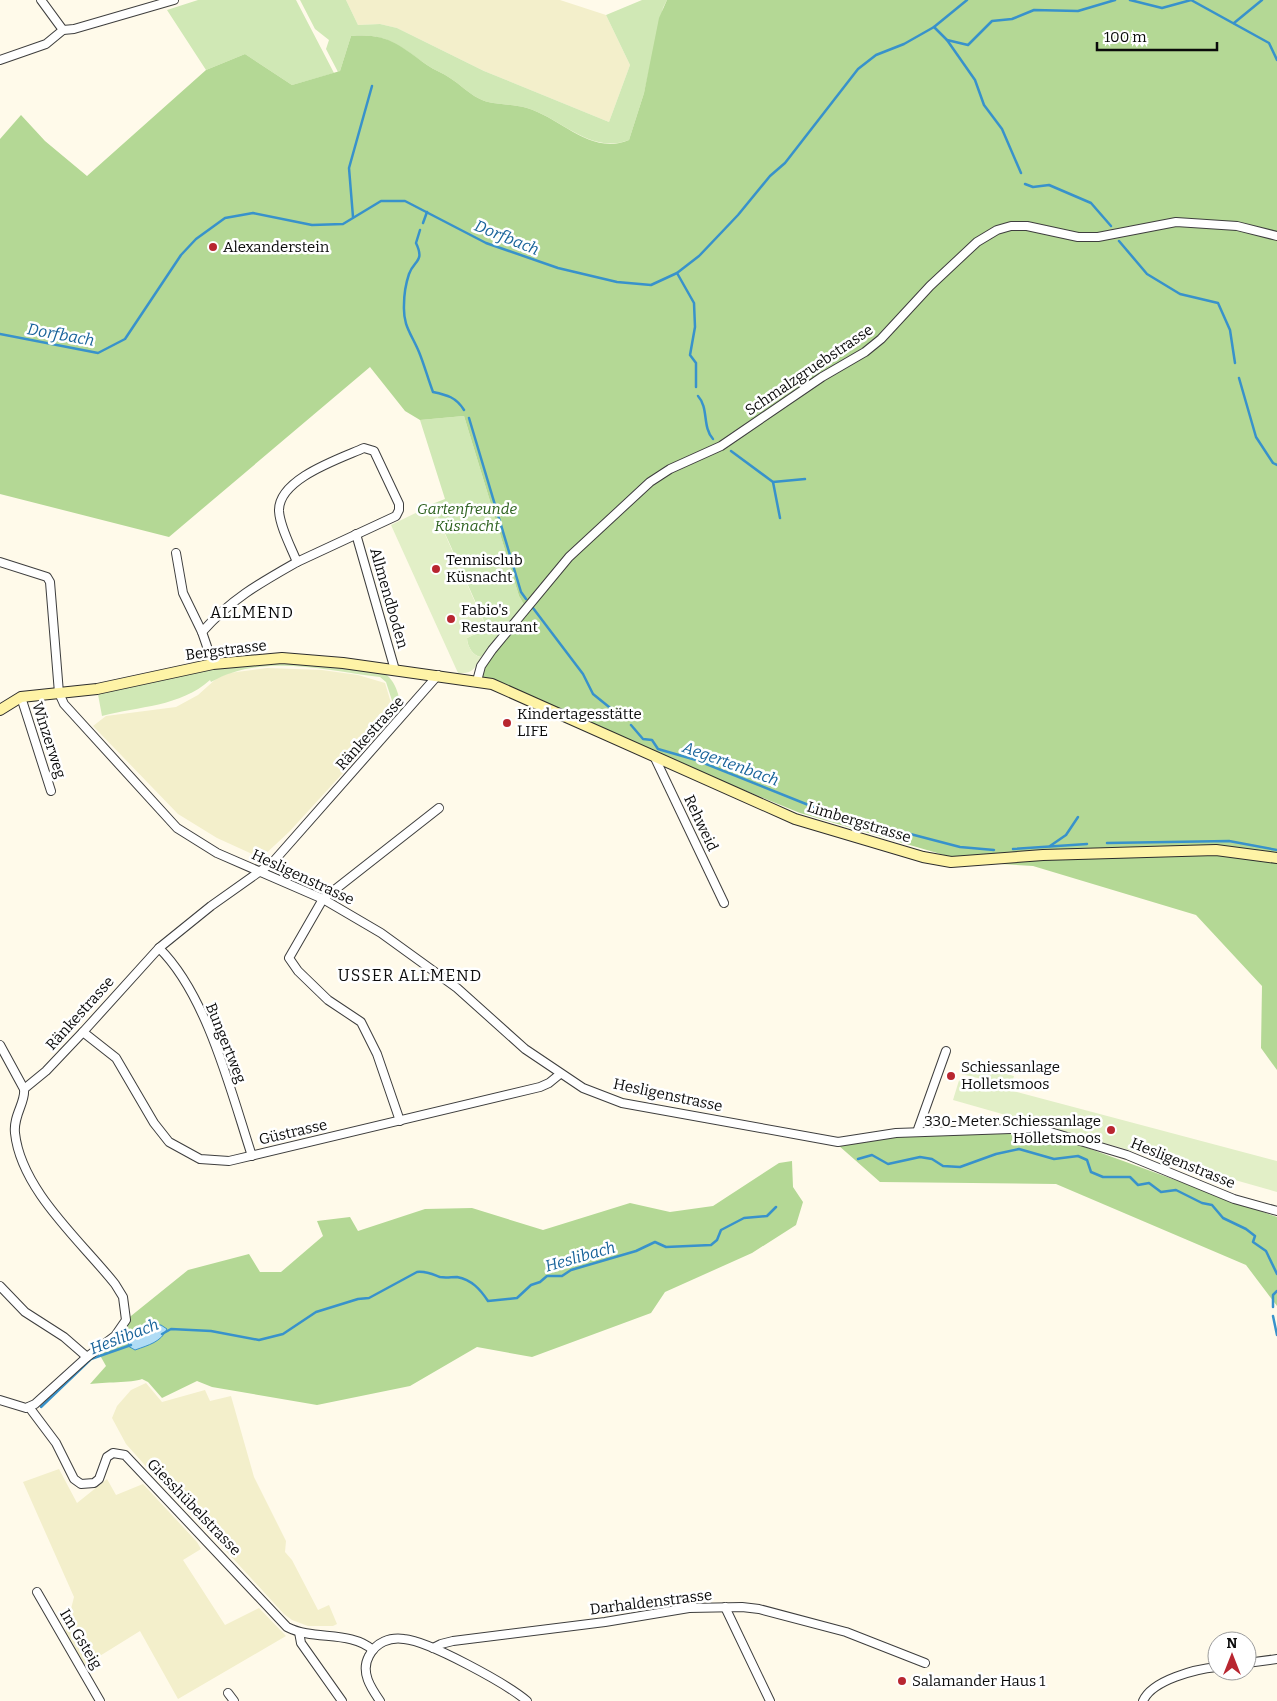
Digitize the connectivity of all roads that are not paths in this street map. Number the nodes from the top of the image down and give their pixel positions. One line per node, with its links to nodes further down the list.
1 (41, 0): 3 (street)
2 (174, 0): 3 (street)
3 (63, 30): 4 (street)
4 (0, 60)
5 (1277, 236): 15 (street, Schmalzgruebstrasse)
6 (356, 534): 9 (street, Allmendboden); 9 (street, Allmendboden); 12 (street, Allmendboden)
7 (176, 553): 10 (street)
8 (0, 562): 16 (street)
9 (297, 562): 10 (street, Allmendboden)
10 (202, 632): 11 (street)
11 (213, 664): 12 (street, Bergstrasse); 16 (street, Bergstrasse)
12 (395, 670): 13 (street, Bergstrasse)
13 (438, 675): 14 (street, Bergstrasse); 23 (street, Ränkestrasse)
14 (461, 678): 15 (street, Limbergstrasse)
15 (477, 681): 19 (street, Limbergstrasse)
16 (59, 693): 17 (street, Bergstrasse); 23 (street, Hesligenstrasse)
17 (21, 697): 18 (street, Bergstrasse); 20 (street, Winzerweg)
18 (0, 710)
19 (654, 755): 22 (street, Limbergstrasse); 25 (street, Rehweid)
20 (51, 791)
21 (439, 808): 24 (street)
22 (1277, 858)
23 (262, 872): 24 (street, Hesligenstrasse); 26 (street, Ränkestrasse)
24 (323, 899): 30 (street, Hesligenstrasse); 32 (street)
25 (724, 903)
26 (159, 948): 27 (street, Ränkestrasse); 34 (street, Bungertweg)
27 (83, 1032): 31 (street, Ränkestrasse); 34 (street, Güstrasse)
28 (0, 1045): 31 (street)
29 (946, 1051): 33 (street)
30 (560, 1074): 32 (street, Güstrasse); 33 (street, Hesligenstrasse)
31 (24, 1089): 37 (street)
32 (400, 1121): 34 (street, Güstrasse)
33 (917, 1132): 35 (street, Hesligenstrasse)
34 (252, 1156)
35 (1277, 1211)
36 (0, 1286): 37 (street)
37 (87, 1357): 39 (street)
38 (0, 1400): 39 (street)
39 (29, 1407): 42 (street, Giesshübelstrasse)
40 (37, 1592): 50 (street, Im Gsteig)
41 (725, 1607): 43 (street, Darhaldenstrasse); 47 (street, Darhaldenstrasse); 55 (street)
42 (299, 1632): 44 (street, Giesshübelstrasse); 52 (street)
43 (433, 1648): 44 (street); 54 (street)
44 (373, 1650): 53 (street)
45 (1277, 1659): 46 (street)
46 (1257, 1662)
47 (926, 1663)
48 (1207, 1669): 56 (street)
49 (228, 1693): 51 (street)
50 (100, 1701)
51 (234, 1701)
52 (342, 1701)
53 (380, 1701)
54 (527, 1701)
55 (770, 1701)
56 (1143, 1701)

